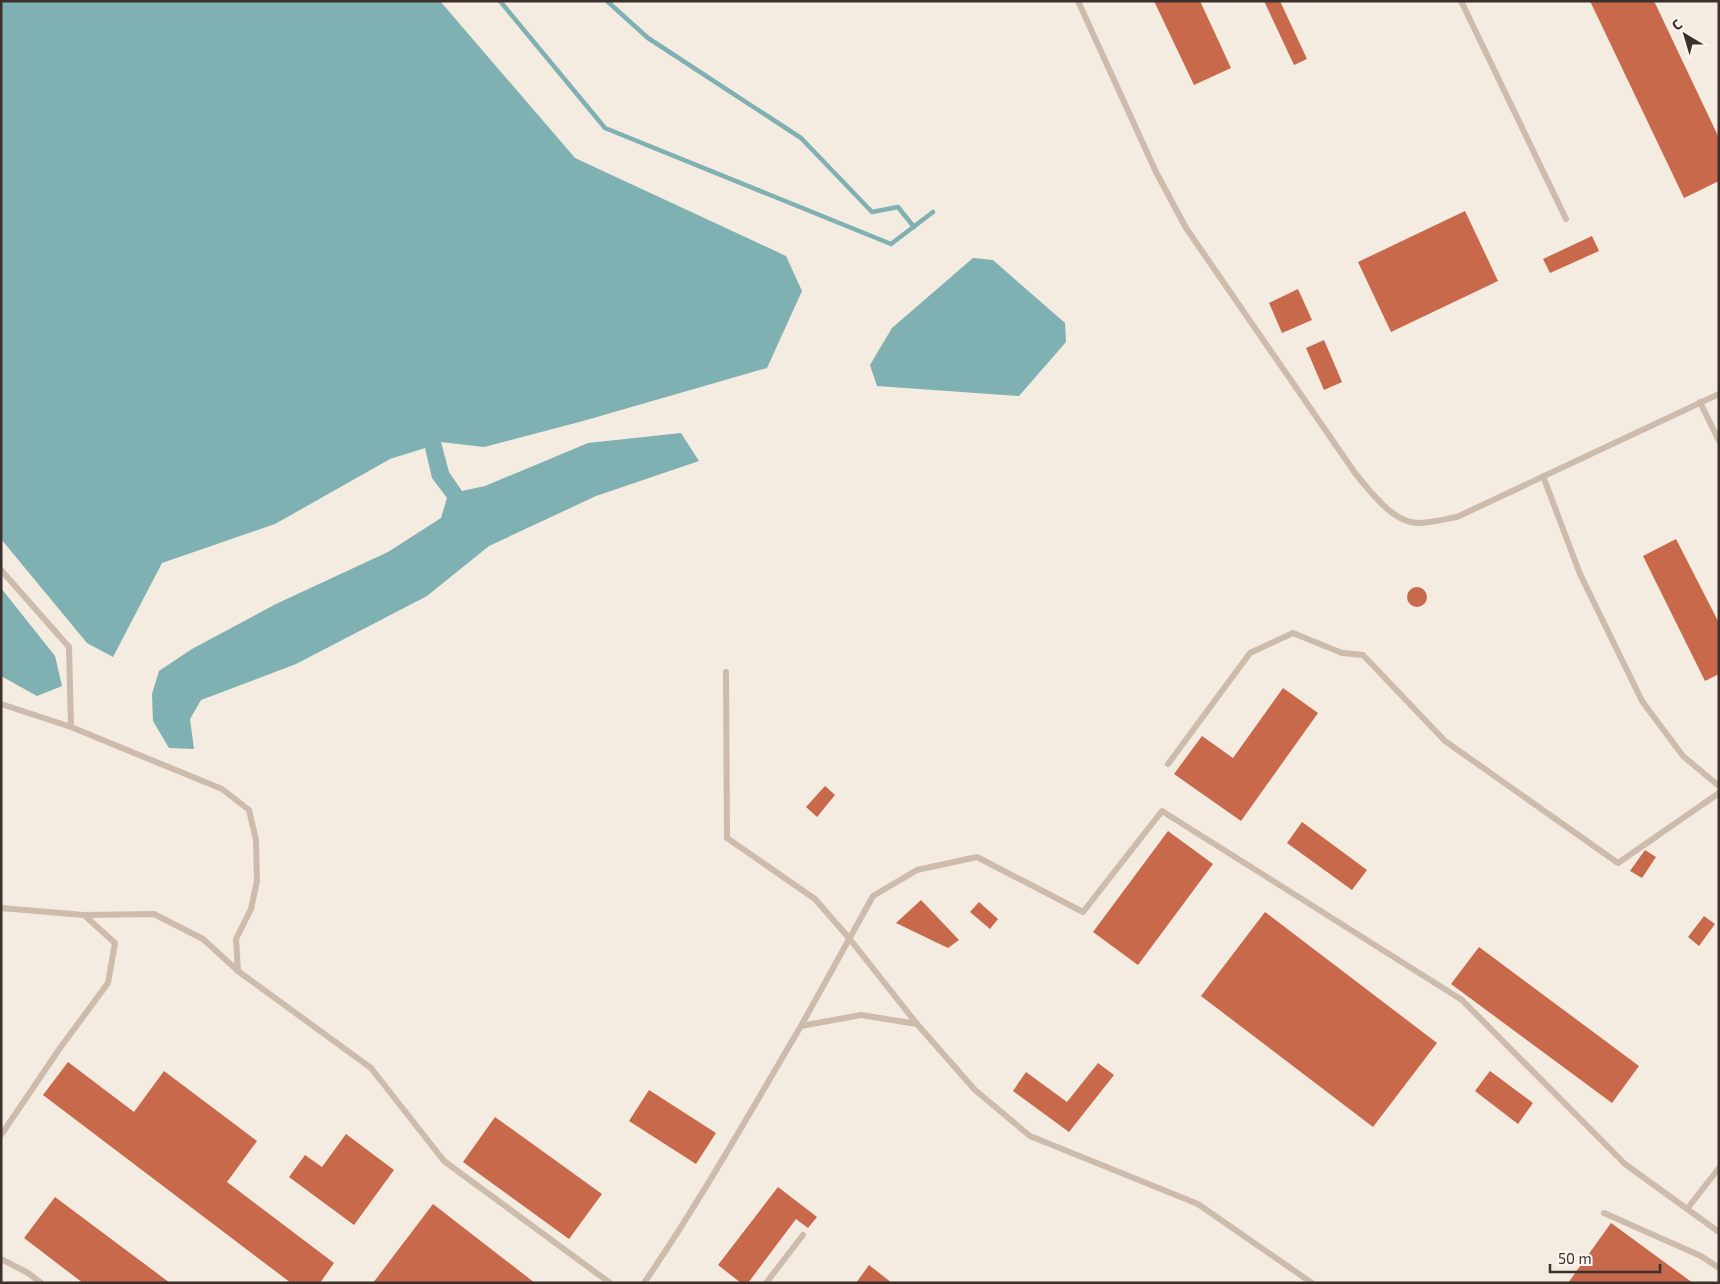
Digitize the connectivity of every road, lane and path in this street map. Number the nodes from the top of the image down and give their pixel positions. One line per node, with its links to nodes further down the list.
1 (1078, 1): 7 (lane)
2 (1461, 1): 3 (lane)
3 (1566, 219)
4 (1719, 394): 5 (lane)
5 (1700, 402): 6 (lane); 7 (lane)
6 (1719, 441)
7 (1542, 476): 13 (lane)
8 (1, 570): 11 (lane)
9 (726, 672): 17 (lane)
10 (1, 704): 11 (lane)
11 (71, 726): 18 (lane)
12 (1168, 764): 14 (lane)
13 (1719, 786)
14 (1719, 793)
15 (1, 908): 16 (lane)
16 (84, 915): 18 (lane); 21 (lane)
17 (849, 938): 19 (lane); 20 (lane); 23 (lane)
18 (238, 970): 30 (lane)
19 (917, 1024): 20 (lane); 33 (lane)
20 (801, 1026): 31 (lane)
21 (1, 1135)
22 (1719, 1168): 23 (lane)
23 (1687, 1209): 25 (lane)
24 (1604, 1213): 28 (lane)
25 (1719, 1232)
26 (803, 1235): 32 (lane)
27 (1, 1258): 29 (lane)
28 (1719, 1268)
29 (41, 1283)
30 (610, 1283)
31 (644, 1283)
32 (766, 1283)
33 (1312, 1283)

